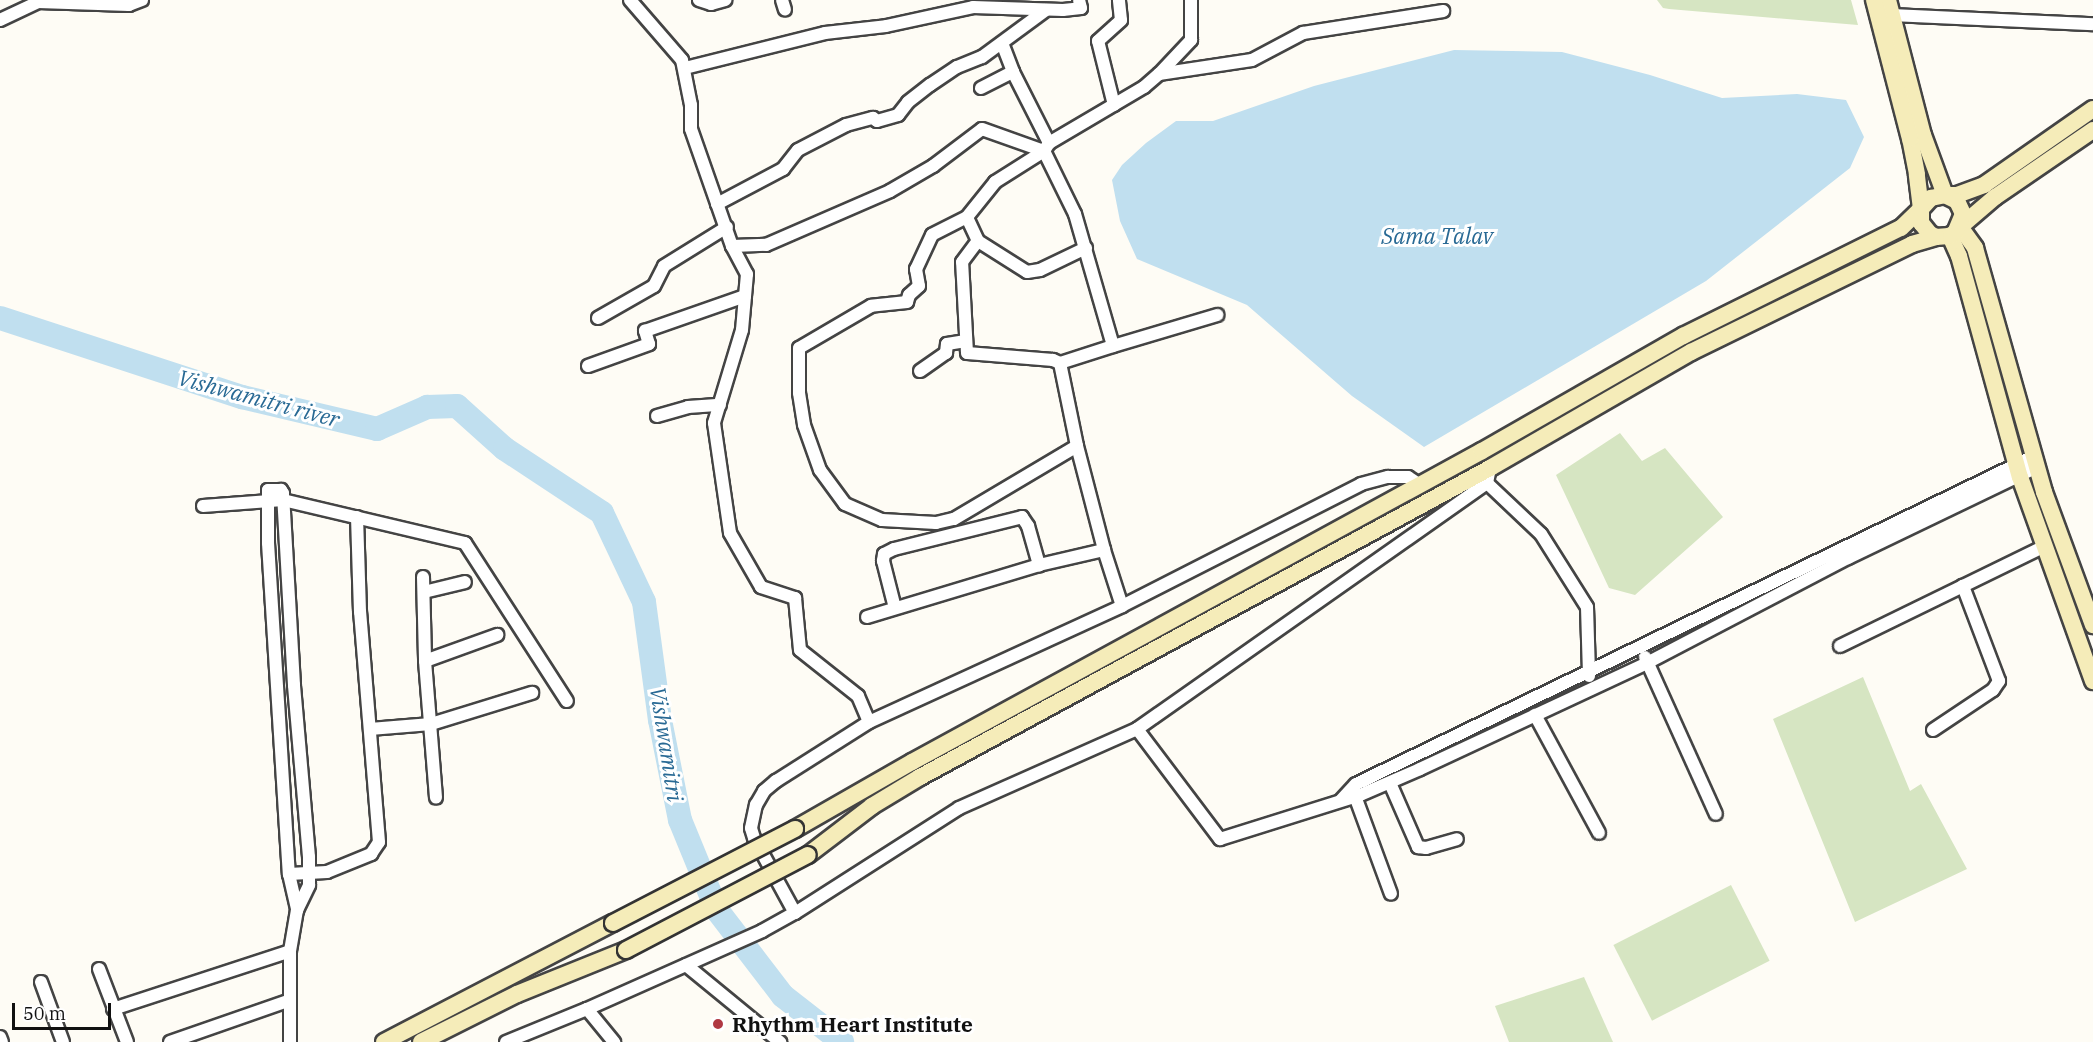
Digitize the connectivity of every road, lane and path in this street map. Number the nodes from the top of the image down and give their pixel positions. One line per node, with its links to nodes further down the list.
1 (142, 0): 12 (street)
2 (630, 0): 15 (street)
3 (699, 0): 4 (street)
4 (725, 0)
5 (1079, 0): 10 (street)
6 (1119, 0): 19 (street)
7 (1191, 0): 17 (street)
8 (1874, 0): 25 (main road)
9 (1890, 7): 13 (street); 23 (main road)
10 (1046, 10): 14 (street); 15 (street)
11 (1443, 11): 17 (street)
12 (0, 20)
13 (2093, 24)
14 (1002, 43): 16 (street); 24 (street)
15 (685, 68): 24 (street)
16 (1013, 72): 18 (street); 22 (street)
17 (1159, 74): 19 (street)
18 (981, 88)
19 (1114, 105): 22 (street)
20 (2093, 109): 23 (main road)
21 (2093, 130): 28 (main road)
22 (1046, 147): 26 (street); 30 (street); 31 (street)
23 (1945, 195): 25 (main road); 28 (main road)
24 (717, 204): 27 (street)
25 (1921, 208): 28 (main road); 32 (main road)
26 (967, 217): 29 (street); 46 (street)
27 (727, 227): 30 (street); 36 (street)
28 (1949, 233): 34 (main road); 47 (main road); 48 (main road)
29 (978, 241): 31 (street); 38 (street)
30 (732, 246): 33 (street)
31 (1086, 248): 40 (street)
32 (1772, 292): 34 (main road); 37 (main road)
33 (745, 296): 42 (street); 44 (street)
34 (1781, 308): 39 (main road)
35 (1216, 315): 40 (street)
36 (598, 318)
37 (1705, 325): 39 (main road); 50 (main road)
38 (966, 341): 41 (street); 43 (street)
39 (1714, 341): 49 (main road)
40 (1113, 346): 41 (street)
41 (1060, 363): 46 (street)
42 (588, 366)
43 (920, 371)
44 (720, 405): 45 (street); 82 (street)
45 (657, 416)
46 (1077, 446): 56 (street)
47 (2035, 461): 48 (street); 68 (main road)
48 (2018, 471): 55 (main road); 57 (street)
49 (1489, 476): 76 (street); 85 (street); 114 (main road, bridge)
50 (1420, 485): 65 (street); 113 (main road, bridge)
51 (283, 500): 52 (street); 54 (street); 70 (street)
52 (267, 501): 53 (street); 71 (street)
53 (203, 506)
54 (357, 517): 80 (street); 84 (street)
55 (2045, 546): 62 (street); 77 (main road)
56 (1104, 550): 58 (street); 65 (street)
57 (1845, 553): 61 (street); 64 (street)
58 (1038, 565): 66 (street); 66 (street)
59 (423, 577): 63 (street)
60 (465, 582): 63 (street)
61 (1767, 585): 64 (street); 72 (street)
62 (1963, 586): 73 (street); 86 (street)
63 (424, 592): 74 (street)
64 (1774, 597): 75 (street)
65 (1122, 606): 82 (street)
66 (895, 608): 67 (street)
67 (867, 617)
68 (2093, 625)
69 (497, 635): 74 (street)
70 (292, 639): 71 (street); 94 (street)
71 (274, 641): 95 (street)
72 (1641, 646): 75 (street); 76 (street)
73 (1840, 646)
74 (425, 661): 83 (street)
75 (1647, 663): 78 (street); 91 (street)
76 (1588, 672): 78 (street); 90 (street)
77 (2093, 681)
78 (1590, 689): 81 (street)
79 (532, 693): 83 (street)
80 (567, 702)
81 (1534, 715): 87 (street); 92 (street)
82 (869, 722): 98 (street)
83 (431, 724): 84 (street); 89 (street)
84 (370, 729): 94 (street)
85 (1137, 729): 90 (street); 98 (street)
86 (1933, 729)
87 (1390, 783): 88 (street); 93 (street)
88 (1355, 796): 90 (street); 96 (street)
89 (436, 798)
90 (1341, 800)
91 (1716, 814)
92 (1599, 833)
93 (1457, 838)
94 (309, 873): 95 (street); 97 (street)
95 (289, 874): 97 (street)
96 (1391, 894)
97 (297, 910): 99 (street)
98 (795, 913): 100 (street)
99 (290, 951): 103 (street); 104 (street)
100 (689, 964): 105 (street); 107 (street)
101 (99, 969): 104 (street)
102 (41, 982): 109 (street)
103 (288, 1001): 111 (street); 112 (street)
104 (113, 1009): 110 (street)
105 (587, 1009): 115 (street); 116 (street)
106 (0, 1037): 108 (street)
107 (777, 1041)
108 (2, 1042)
109 (63, 1042)
110 (127, 1042)
111 (170, 1042)
112 (290, 1042)
113 (384, 1042)
114 (421, 1042)
115 (506, 1042)
116 (614, 1042)

